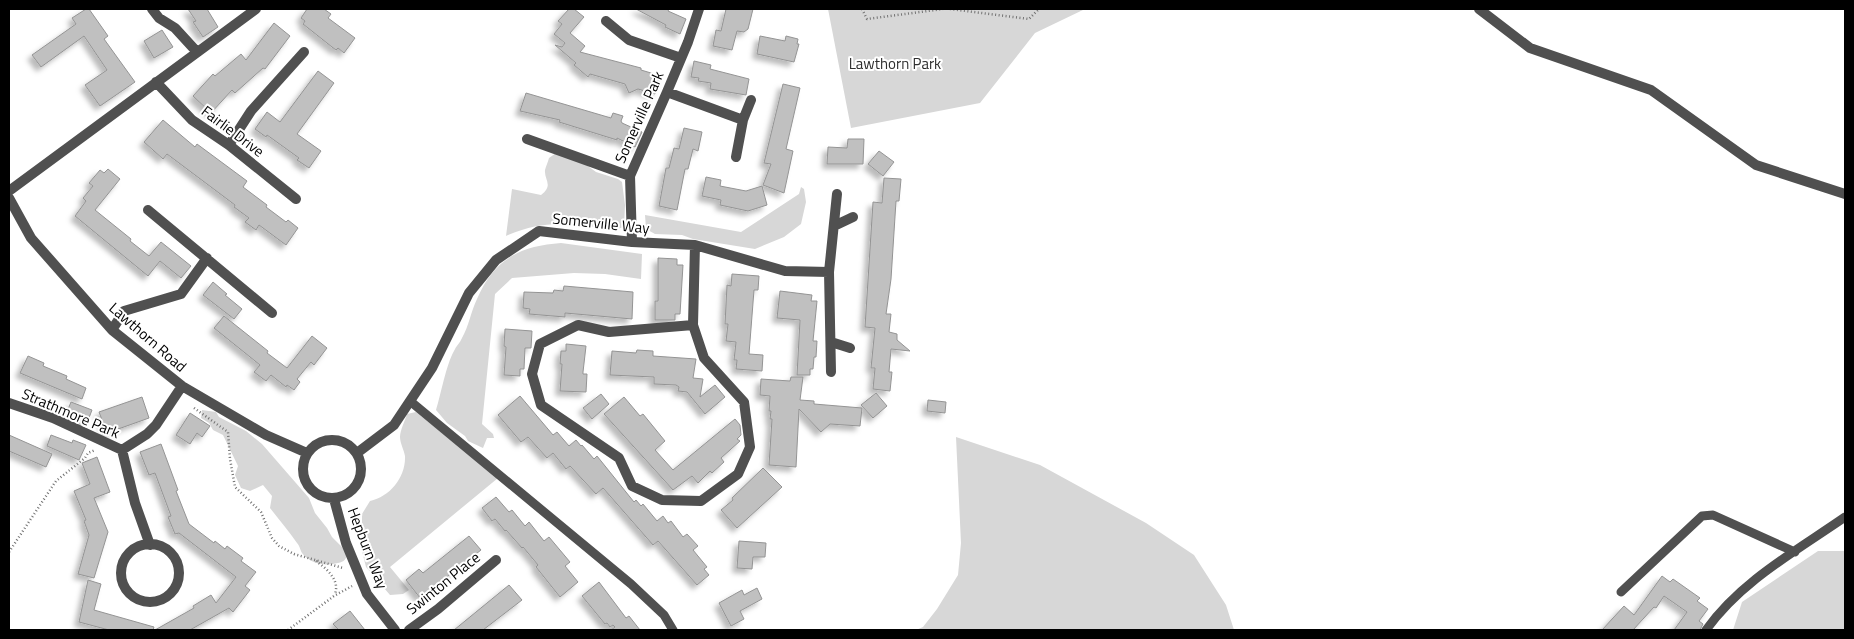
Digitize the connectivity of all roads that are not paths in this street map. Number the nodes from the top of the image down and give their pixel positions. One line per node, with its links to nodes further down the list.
1 (152, 9): 6 (street)
2 (256, 9): 6 (street)
3 (699, 9): 8 (street, Somerville Park)
4 (1479, 9): 19 (street)
5 (606, 21): 8 (street)
6 (198, 52): 9 (street)
7 (304, 52): 14 (street)
8 (681, 58): 10 (street, Somerville Park)
9 (156, 82): 14 (street, Fairlie Drive); 17 (street)
10 (667, 92): 12 (street); 16 (street, Somerville Park)
11 (751, 100): 12 (street)
12 (743, 120): 15 (street)
13 (527, 139): 16 (street)
14 (230, 145): 21 (street, Fairlie Drive)
15 (736, 157)
16 (630, 176): 25 (street, Somerville Park)
17 (9, 191)
18 (837, 194): 24 (street)
19 (1845, 194)
20 (9, 198): 31 (street, Lawthorn Road)
21 (296, 199)
22 (148, 210): 27 (street)
23 (853, 217): 24 (street)
24 (834, 226): 28 (street)
25 (632, 242): 26 (street, Somerville Way); 36 (street, Somerville Way)
26 (695, 245): 28 (street, Somerville Way); 30 (street)
27 (207, 258): 29 (street); 31 (street)
28 (829, 272): 32 (street)
29 (272, 313)
30 (693, 325): 30 (street)
31 (112, 330): 35 (street, Lawthorn Road)
32 (831, 342): 33 (street); 34 (street)
33 (850, 348)
34 (831, 372)
35 (182, 386): 38 (street, Strathmore Park); 39 (street, Lawthorn Road)
36 (410, 401): 40 (street, Somerville Way); 49 (lane)
37 (9, 403): 38 (street, Strathmore Park)
38 (122, 450): 43 (street, Strathmore Park)
39 (307, 453): 40 (street); 41 (street)
40 (357, 453): 41 (street)
41 (334, 499): 47 (street, Hepburn Way)
42 (1845, 517): 44 (lane)
43 (150, 544): 43 (street)
44 (1795, 552): 46 (lane); 50 (lane)
45 (496, 560): 48 (street, Swinton Place)
46 (1621, 592)
47 (395, 630)
48 (409, 630)
49 (673, 630)
50 (1706, 630)

